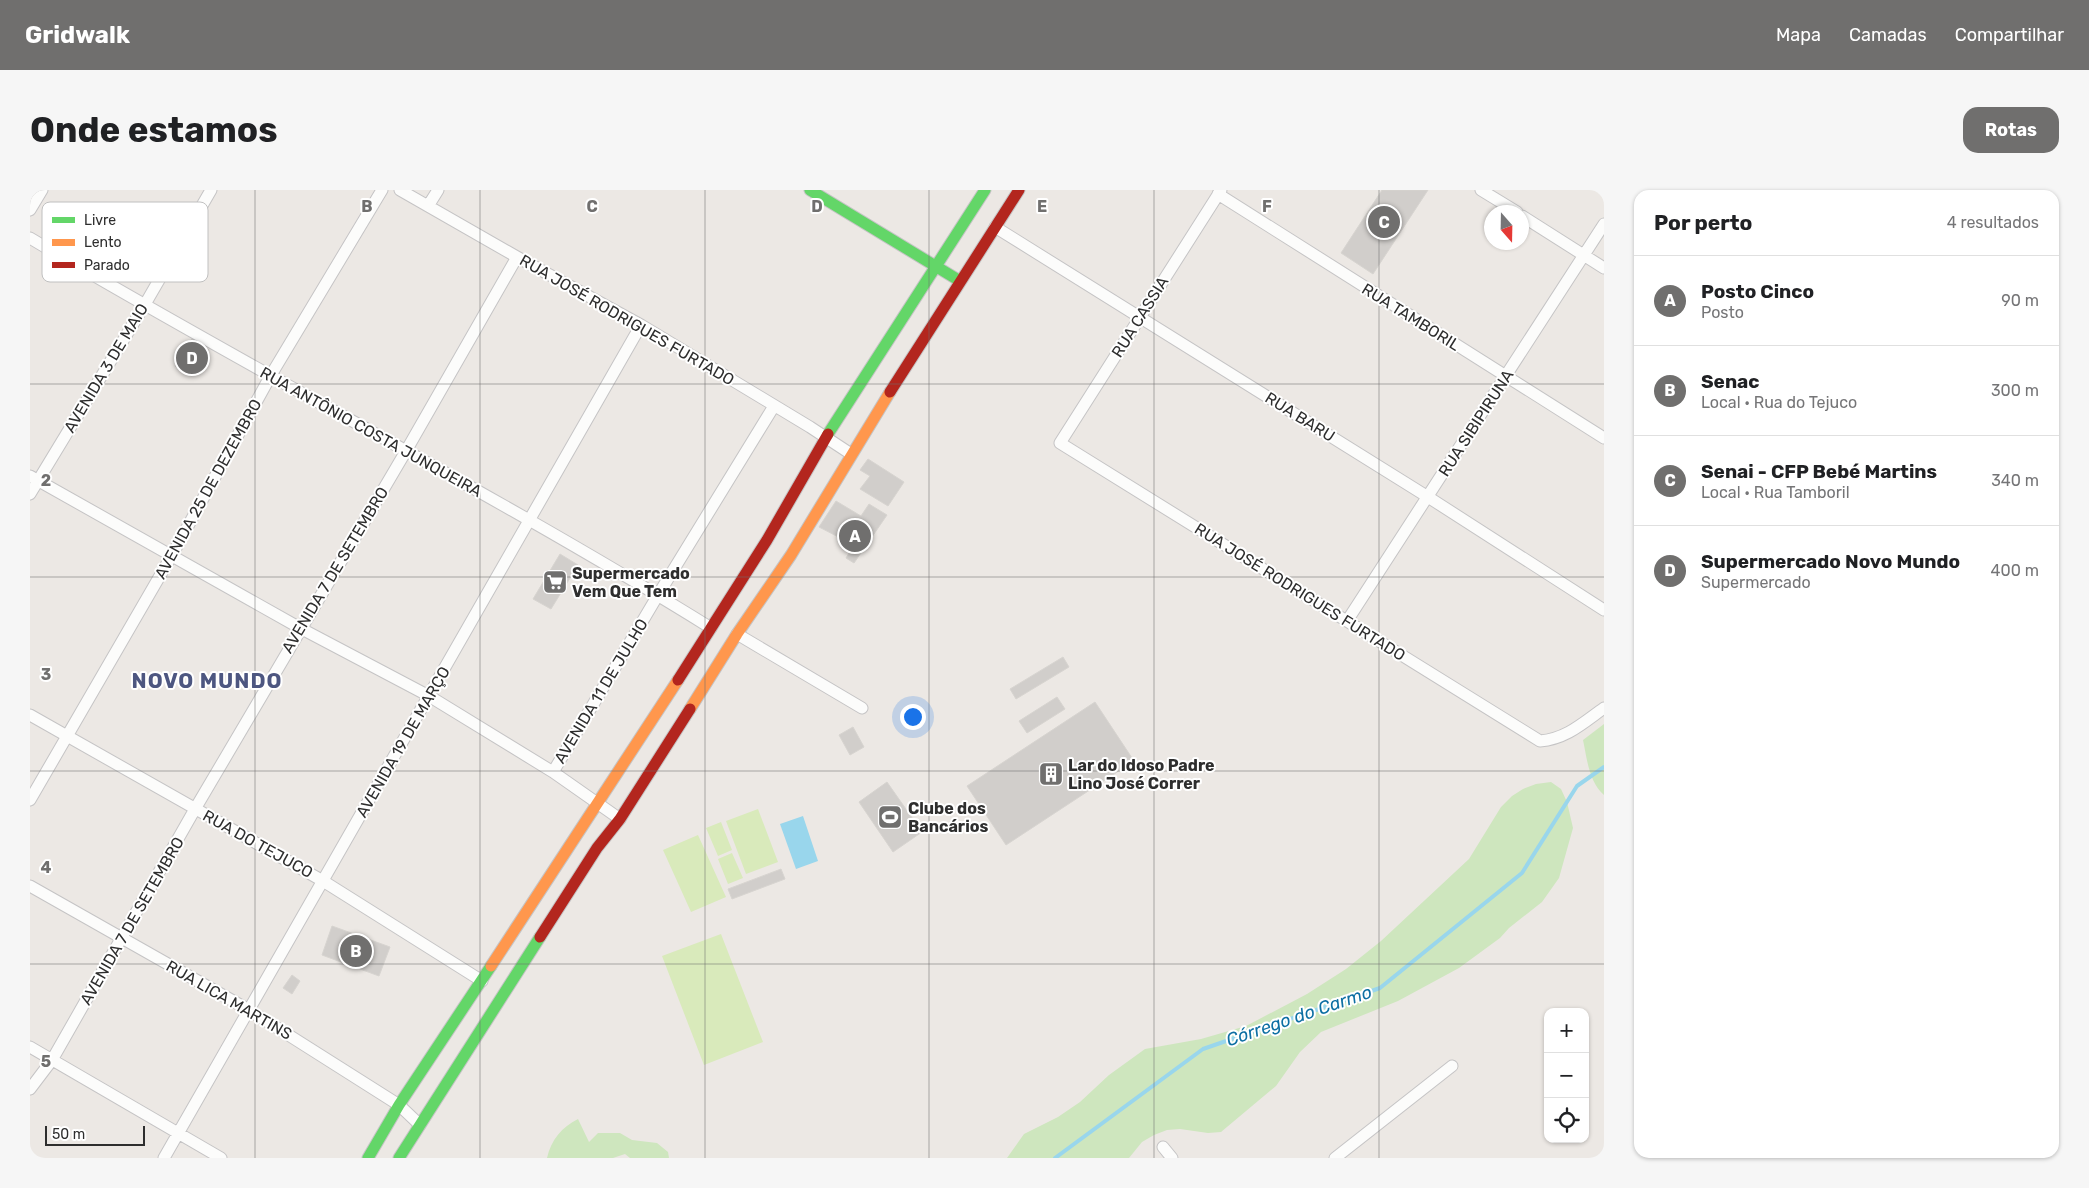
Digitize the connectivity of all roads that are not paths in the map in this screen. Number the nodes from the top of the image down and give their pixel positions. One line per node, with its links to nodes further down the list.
1 (42, 190): 14 (street)
2 (211, 190): 11 (street, AVENIDA 3 DE MAIO)
3 (382, 190): 30 (street, AVENIDA 25 DE DEZEMBRO)
4 (400, 190): 13 (street, RUA JOSÉ RODRIGUES FURTADO)
5 (438, 190): 13 (street)
6 (810, 190): 22 (main road)
7 (985, 190): 22 (main road)
8 (1019, 190): 17 (main road)
9 (1481, 190): 12 (street)
10 (1219, 192): 28 (street, RUA CASSIA); 31 (street, RUA TAMBORIL)
11 (204, 202)
12 (1506, 205)
13 (428, 206): 21 (street, RUA JOSÉ RODRIGUES FURTADO)
14 (30, 210)
15 (1529, 220): 20 (street)
16 (1604, 224): 20 (street, RUA SIBIPIRUNA)
17 (995, 227): 24 (main road); 28 (street, RUA BARU)
18 (30, 238): 19 (street, RUA ANTÔNIO COSTA JUNQUEIRA)
19 (42, 245)
20 (1585, 256): 23 (street); 31 (street, RUA SIBIPIRUNA)
21 (517, 257): 29 (street, RUA JOSÉ RODRIGUES FURTADO); 36 (street, AVENIDA 7 DE SETEMBRO)
22 (936, 266): 24 (main road); 33 (main road)
23 (1604, 268)
24 (960, 281): 37 (main road)
25 (104, 282): 27 (street, RUA ANTÔNIO COSTA JUNQUEIRA)
26 (158, 282): 27 (street, AVENIDA 3 DE MAIO)
27 (144, 306): 30 (street, RUA ANTÔNIO COSTA JUNQUEIRA); 38 (street, AVENIDA 3 DE MAIO)
28 (1140, 318): 35 (street, RUA CASSIA); 40 (street, RUA BARU)
29 (642, 325): 32 (street, RUA JOSÉ RODRIGUES FURTADO); 41 (street, AVENIDA 19 DE MARÇO)
30 (271, 375): 36 (street, RUA ANTÔNIO COSTA JUNQUEIRA); 43 (street, AVENIDA 25 DE DEZEMBRO)
31 (1505, 376): 34 (street, RUA TAMBORIL); 40 (street, RUA SIBIPIRUNA)
32 (774, 406): 33 (street, RUA JOSÉ RODRIGUES FURTADO); 44 (street, AVENIDA 11 DE JULHO)
33 (825, 438): 37 (street, RUA JOSÉ RODRIGUES FURTADO); 42 (main road)
34 (1604, 438)
35 (1060, 443): 46 (street, RUA JOSÉ RODRIGUES FURTADO)
36 (406, 451): 41 (street, RUA ANTÔNIO COSTA JUNQUEIRA); 47 (street, AVENIDA 7 DE SETEMBRO)
37 (851, 454): 42 (main road)
38 (34, 478): 39 (street, AVENIDA 3 DE MAIO); 43 (street)
39 (30, 494)
40 (1428, 497): 45 (street, RUA BARU); 46 (street, RUA SIBIPIRUNA)
41 (529, 521): 44 (street, RUA ANTÔNIO COSTA JUNQUEIRA); 50 (street, AVENIDA 19 DE MARÇO)
42 (779, 547): 48 (main road); 49 (main road)
43 (172, 555): 47 (street); 54 (street, AVENIDA 25 DE DEZEMBRO)
44 (658, 595): 48 (street, RUA ANTÔNIO COSTA JUNQUEIRA); 55 (street, AVENIDA 11 DE JULHO)
45 (1604, 610)
46 (1347, 621): 52 (street, RUA JOSÉ RODRIGUES FURTADO)
47 (300, 628): 50 (street); 58 (street, AVENIDA 7 DE SETEMBRO)
48 (711, 628): 57 (main road)
49 (737, 634): 51 (street); 59 (main road)
50 (429, 696): 55 (street); 60 (street, AVENIDA 19 DE MARÇO)
51 (862, 708)
52 (1604, 708)
53 (30, 715): 54 (street, RUA DO TEJUCO)
54 (66, 736): 56 (street, AVENIDA 25 DE DEZEMBRO); 58 (street, RUA DO TEJUCO)
55 (553, 772): 57 (street)
56 (30, 800)
57 (599, 802): 59 (street); 63 (main road)
58 (195, 809): 60 (street, RUA DO TEJUCO); 62 (street, AVENIDA 7 DE SETEMBRO)
59 (620, 819): 70 (main road)
60 (323, 881): 63 (street, RUA DO TEJUCO); 64 (street, AVENIDA 19 DE MARÇO)
61 (30, 886): 62 (street, RUA LICA MARTINS)
62 (122, 939): 64 (street, RUA LICA MARTINS); 66 (street, AVENIDA 7 DE SETEMBRO)
63 (482, 981): 69 (main road)
64 (249, 1010): 69 (street, RUA LICA MARTINS); 71 (street, AVENIDA 19 DE MARÇO)
65 (30, 1048): 66 (street)
66 (52, 1060): 68 (street, AVENIDA 7 DE SETEMBRO); 71 (street)
67 (1452, 1066): 78 (street)
68 (30, 1088)
69 (399, 1105): 70 (street, RUA LICA MARTINS); 75 (main road)
70 (420, 1125): 76 (main road)
71 (178, 1133): 73 (street, AVENIDA 19 DE MARÇO); 74 (street)
72 (1164, 1147): 77 (street)
73 (164, 1158)
74 (221, 1158)
75 (368, 1158)
76 (399, 1158)
77 (1172, 1158)
78 (1335, 1158)

